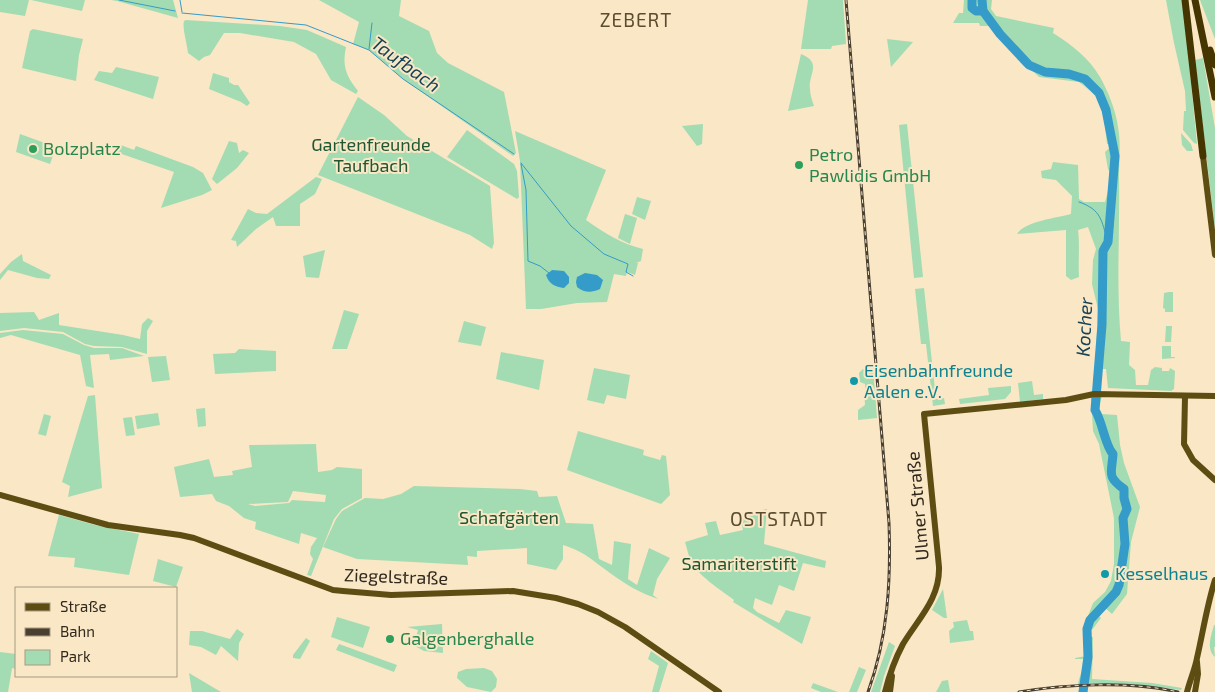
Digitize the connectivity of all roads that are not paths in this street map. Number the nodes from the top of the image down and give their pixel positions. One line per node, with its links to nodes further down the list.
1 (1185, 0): 6 (highway)
2 (1195, 0): 3 (highway)
3 (1200, 21): 4 (highway); 5 (highway)
4 (1215, 65)
5 (1215, 97)
6 (1203, 156): 7 (main road)
7 (1215, 255)
8 (1200, 396): 9 (main road); 10 (main road); 11 (main road)
9 (1215, 396)
10 (1186, 397): 11 (main road); 16 (main road, Ulmer Straße)
11 (1185, 412): 12 (main road)
12 (1215, 480)
13 (0, 495): 17 (main road, Ziegelstraße)
14 (1215, 580): 15 (main road)
15 (1197, 660): 20 (main road); 21 (main road)
16 (893, 666): 18 (main road); 19 (main road)
17 (719, 692)
18 (884, 692)
19 (890, 692)
20 (1187, 692)
21 (1196, 692)

